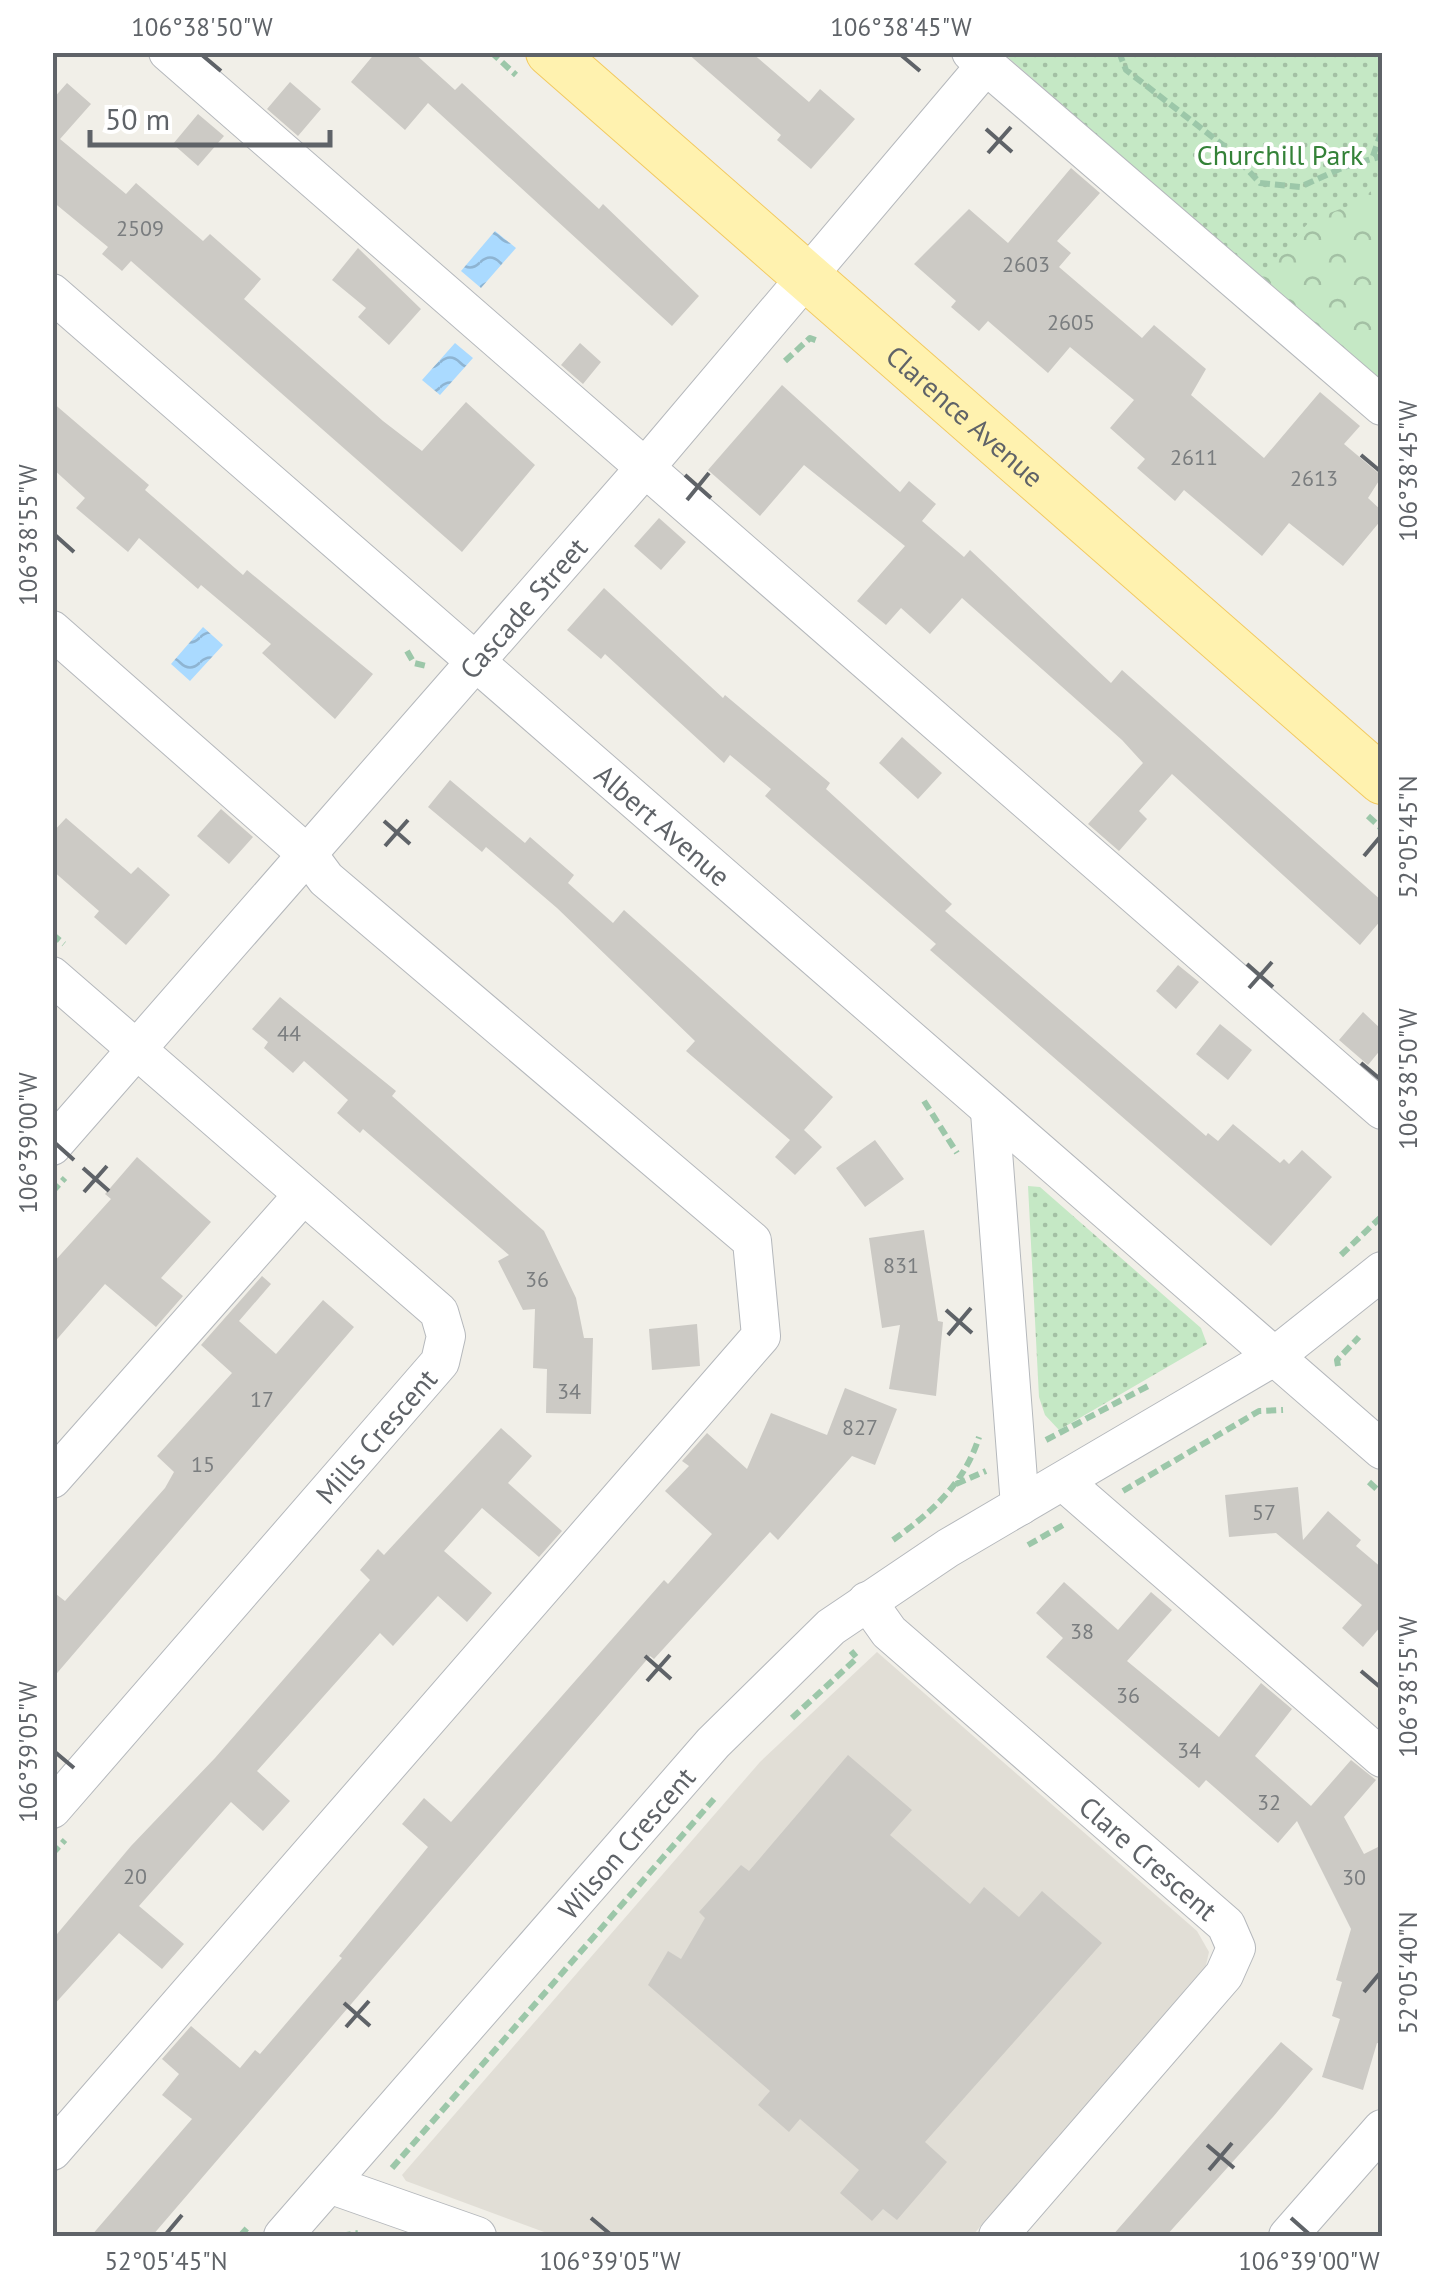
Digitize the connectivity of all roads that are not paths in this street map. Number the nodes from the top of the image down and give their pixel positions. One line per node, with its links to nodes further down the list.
1 (168, 52): 7 (street)
2 (550, 52): 4 (main road, Clarence Avenue)
3 (979, 59): 4 (street, Cascade Street); 6 (street)
4 (809, 276): 7 (street, Cascade Street); 10 (main road, Clarence Avenue)
5 (52, 293): 9 (street, Albert Avenue)
6 (1382, 406)
7 (644, 469): 9 (street, Cascade Street); 14 (street)
8 (52, 630): 11 (street)
9 (478, 661): 11 (street, Cascade Street); 15 (street, Albert Avenue)
10 (1382, 780)
11 (309, 856): 13 (street, Cascade Street); 28 (street)
12 (52, 976): 13 (street, Mills Crescent)
13 (134, 1048): 16 (street, Cascade Street); 17 (street, Mills Crescent)
14 (1382, 1110)
15 (990, 1112): 19 (street, Albert Avenue); 23 (street)
16 (65, 1155)
17 (303, 1195): 21 (street); 26 (street, Mills Crescent)
18 (1382, 1270): 19 (street, Wilson Crescent)
19 (1274, 1356): 20 (street, Albert Avenue); 22 (street, Wilson Crescent)
20 (1368, 1460)
21 (52, 1479)
22 (1066, 1482): 23 (street, Wilson Crescent); 25 (street)
23 (1020, 1506): 24 (street, Wilson Crescent)
24 (867, 1602): 29 (street, Wilson Crescent); 32 (street, Clare Crescent)
25 (1382, 1758)
26 (66, 1817)
27 (1382, 2129): 33 (street)
28 (52, 2152)
29 (329, 2184): 30 (street, Wilson Crescent); 31 (street)
30 (283, 2236)
31 (477, 2236)
32 (998, 2236)
33 (1288, 2236)

